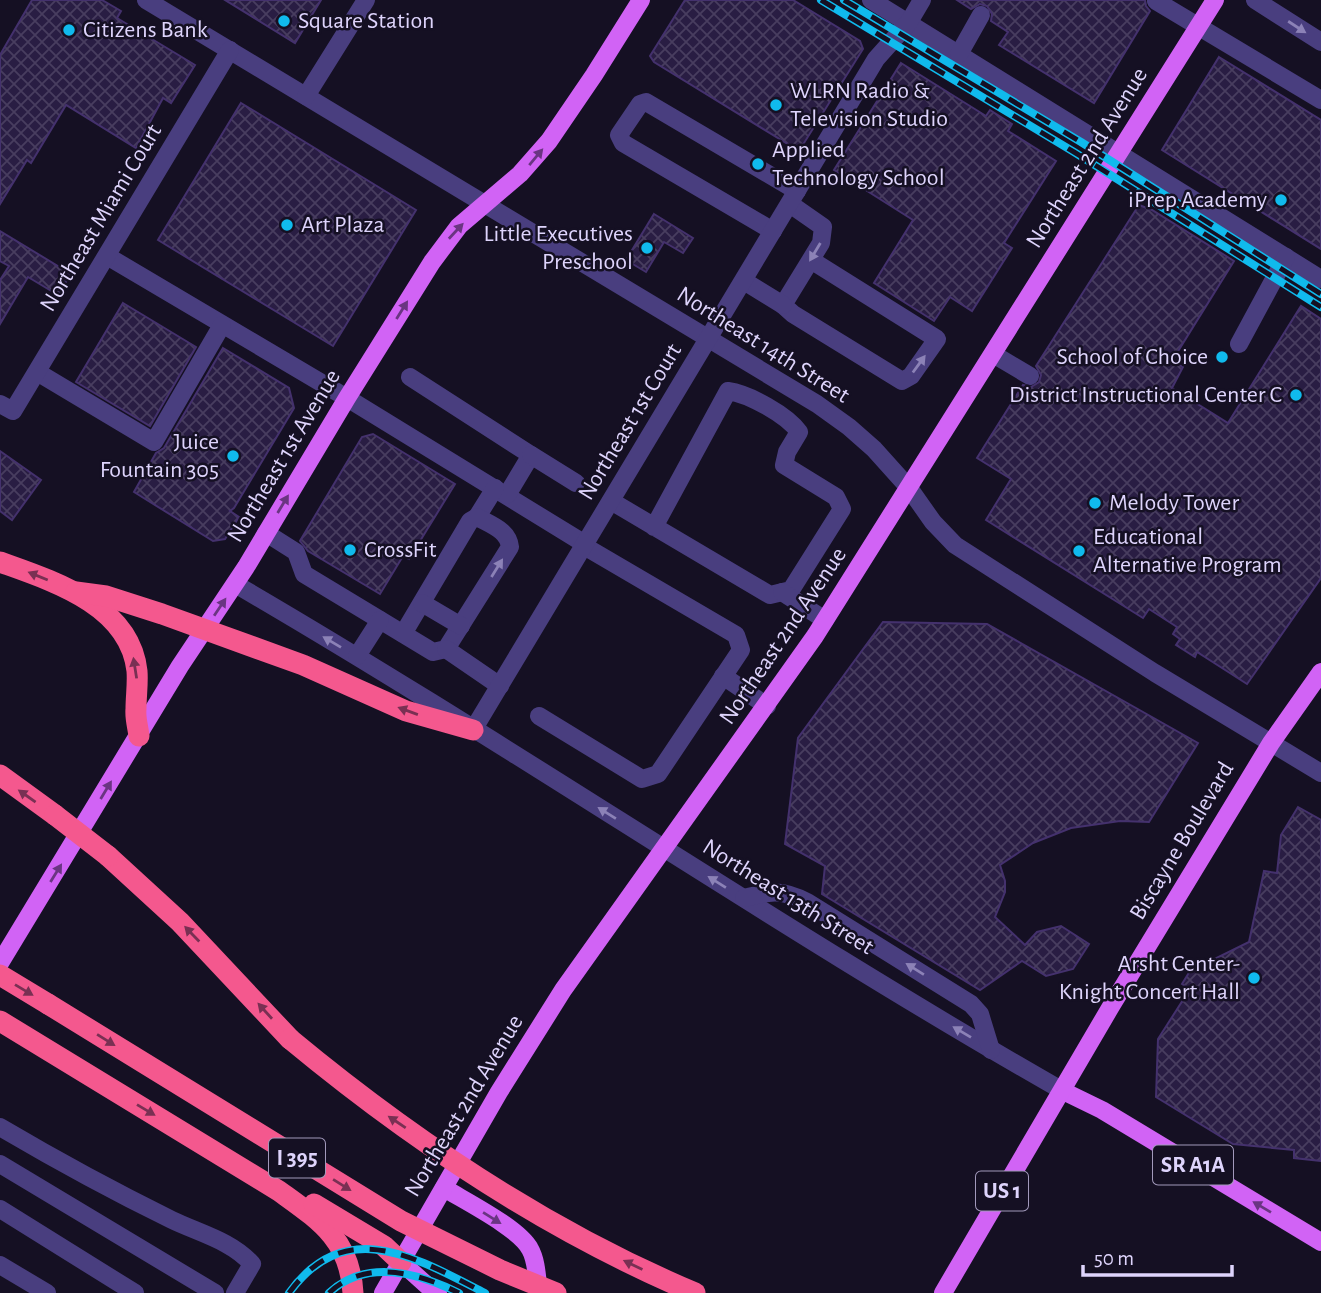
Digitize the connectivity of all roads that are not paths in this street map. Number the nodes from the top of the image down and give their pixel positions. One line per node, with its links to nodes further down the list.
1 (146, 0): 14 (street, Northeast 14th Street)
2 (366, 0): 16 (street)
3 (641, 0): 20 (main road, Northeast 1st Avenue, one-way to 3)
4 (871, 0): 11 (street)
5 (922, 0): 11 (street, Northeast 1st Court)
6 (1255, 0): 9 (street)
7 (1156, 1): 12 (street)
8 (1210, 2): 12 (main road, Northeast 2nd Avenue)
9 (1277, 6): 13 (street, one-way to 13)
10 (981, 15): 15 (street)
11 (909, 22): 15 (street); 19 (street, Northeast 1st Court)
12 (1200, 25): 17 (street); 18 (main road, Northeast 2nd Avenue)
13 (1321, 43)
14 (230, 50): 16 (street, Northeast 14th Street); 22 (street, Northeast Miami Court)
15 (960, 54): 18 (street)
16 (306, 96): 20 (street, Northeast 14th Street)
17 (1321, 100)
18 (1119, 153): 23 (street); 31 (main road, Northeast 2nd Avenue)
19 (793, 198): 21 (street, Northeast 1st Court); 21 (street); 24 (street, one-way to 24)
20 (486, 204): 29 (street, Northeast 14th Street); 35 (main road, Northeast 1st Avenue, one-way to 20)
21 (773, 231): 26 (street, Northeast 1st Court)
22 (107, 256): 28 (street); 32 (street, Northeast Miami Court)
23 (1286, 257): 25 (street); 30 (street)
24 (811, 260): 27 (street); 27 (street, one-way to 24)
25 (1321, 279)
26 (744, 281): 27 (street); 29 (street, Northeast 1st Court)
27 (783, 305)
28 (222, 325): 32 (street); 35 (street)
29 (709, 339): 39 (street, Northeast 14th Street); 41 (street, Northeast 1st Court)
30 (1239, 344)
31 (993, 354): 33 (street); 39 (main road, Northeast 2nd Avenue)
32 (37, 372): 36 (street, Northeast Miami Court)
33 (1030, 376)
34 (410, 377): 37 (street)
35 (347, 398): 40 (street); 44 (main road, Northeast 1st Avenue, one-way to 35)
36 (6, 407)
37 (531, 455): 38 (street); 40 (street)
38 (576, 483)
39 (909, 488): 52 (main road, Northeast 2nd Avenue); 65 (street, Northeast 14th Street)
40 (501, 492): 42 (street); 45 (street)
41 (611, 502): 43 (street); 45 (street, Northeast 1st Court)
42 (477, 517): 50 (street); 53 (street, one-way to 42)
43 (654, 527): 49 (street); 49 (street)
44 (266, 533): 47 (main road, Northeast 1st Avenue); 51 (street)
45 (585, 545): 59 (street); 60 (street, Northeast 1st Court)
46 (0, 562): 48 (highway, one-way to 46)
47 (235, 584): 54 (main road, Northeast 1st Avenue, one-way to 47); 57 (street, Northeast 13th Street, one-way to 47)
48 (76, 592): 54 (highway); 64 (highway, one-way to 48)
49 (782, 592): 52 (street)
50 (422, 603): 53 (street); 55 (street)
51 (380, 620): 55 (street); 57 (street)
52 (825, 620): 61 (main road, Northeast 2nd Avenue)
53 (461, 626): 56 (street)
54 (204, 630): 63 (highway, one-way to 54); 64 (main road, Northeast 1st Avenue)
55 (403, 634): 56 (street)
56 (446, 649): 60 (street)
57 (357, 656): 63 (street, Northeast 13th Street)
58 (1321, 672): 65 (main road, Biscayne Boulevard / US 1)
59 (723, 676): 61 (street); 62 (street)
60 (500, 686): 63 (street, Northeast 1st Court)
61 (767, 706): 68 (main road, Northeast 2nd Avenue)
62 (539, 716)
63 (473, 730): 68 (street, Northeast 13th Street, one-way to 63)
64 (139, 736): 70 (main road, Northeast 1st Avenue, one-way to 64)
65 (1271, 743): 66 (street, Northeast 14th Street); 74 (main road, Biscayne Boulevard / US 1)
66 (1321, 773)
67 (0, 775): 92 (highway, one-way to 67, bridge)
68 (665, 849): 69 (street, Northeast 13th Street, one-way to 68); 77 (main road, Northeast 2nd Avenue)
69 (744, 898): 73 (street, Northeast 13th Street, one-way to 69); 73 (street, one-way to 69)
70 (0, 963)
71 (0, 975): 91 (highway, I 395, one-way to 91, bridge)
72 (0, 1021): 78 (highway, one-way to 78)
73 (990, 1050): 74 (street, Northeast 13th Street)
74 (1063, 1091): 80 (main road, Northeast 13th Street / SR A1A, one-way to 74); 93 (main road, Biscayne Boulevard / US 1)
75 (0, 1127): 86 (street)
76 (0, 1164): 85 (street)
77 (444, 1188): 81 (main road, Northeast 2nd Avenue); 90 (main road, one-way to 90)
78 (279, 1191): 81 (highway); 87 (highway)
79 (0, 1209): 84 (street)
80 (1321, 1242)
81 (401, 1262): 88 (main road, Northeast 2nd Avenue); 89 (main road)
82 (0, 1265): 83 (street)
83 (47, 1293)
84 (135, 1293)
85 (215, 1293)
86 (235, 1293)
87 (353, 1293)
88 (383, 1293)
89 (438, 1293)
90 (539, 1293)
91 (556, 1293)
92 (695, 1293)
93 (943, 1293)

